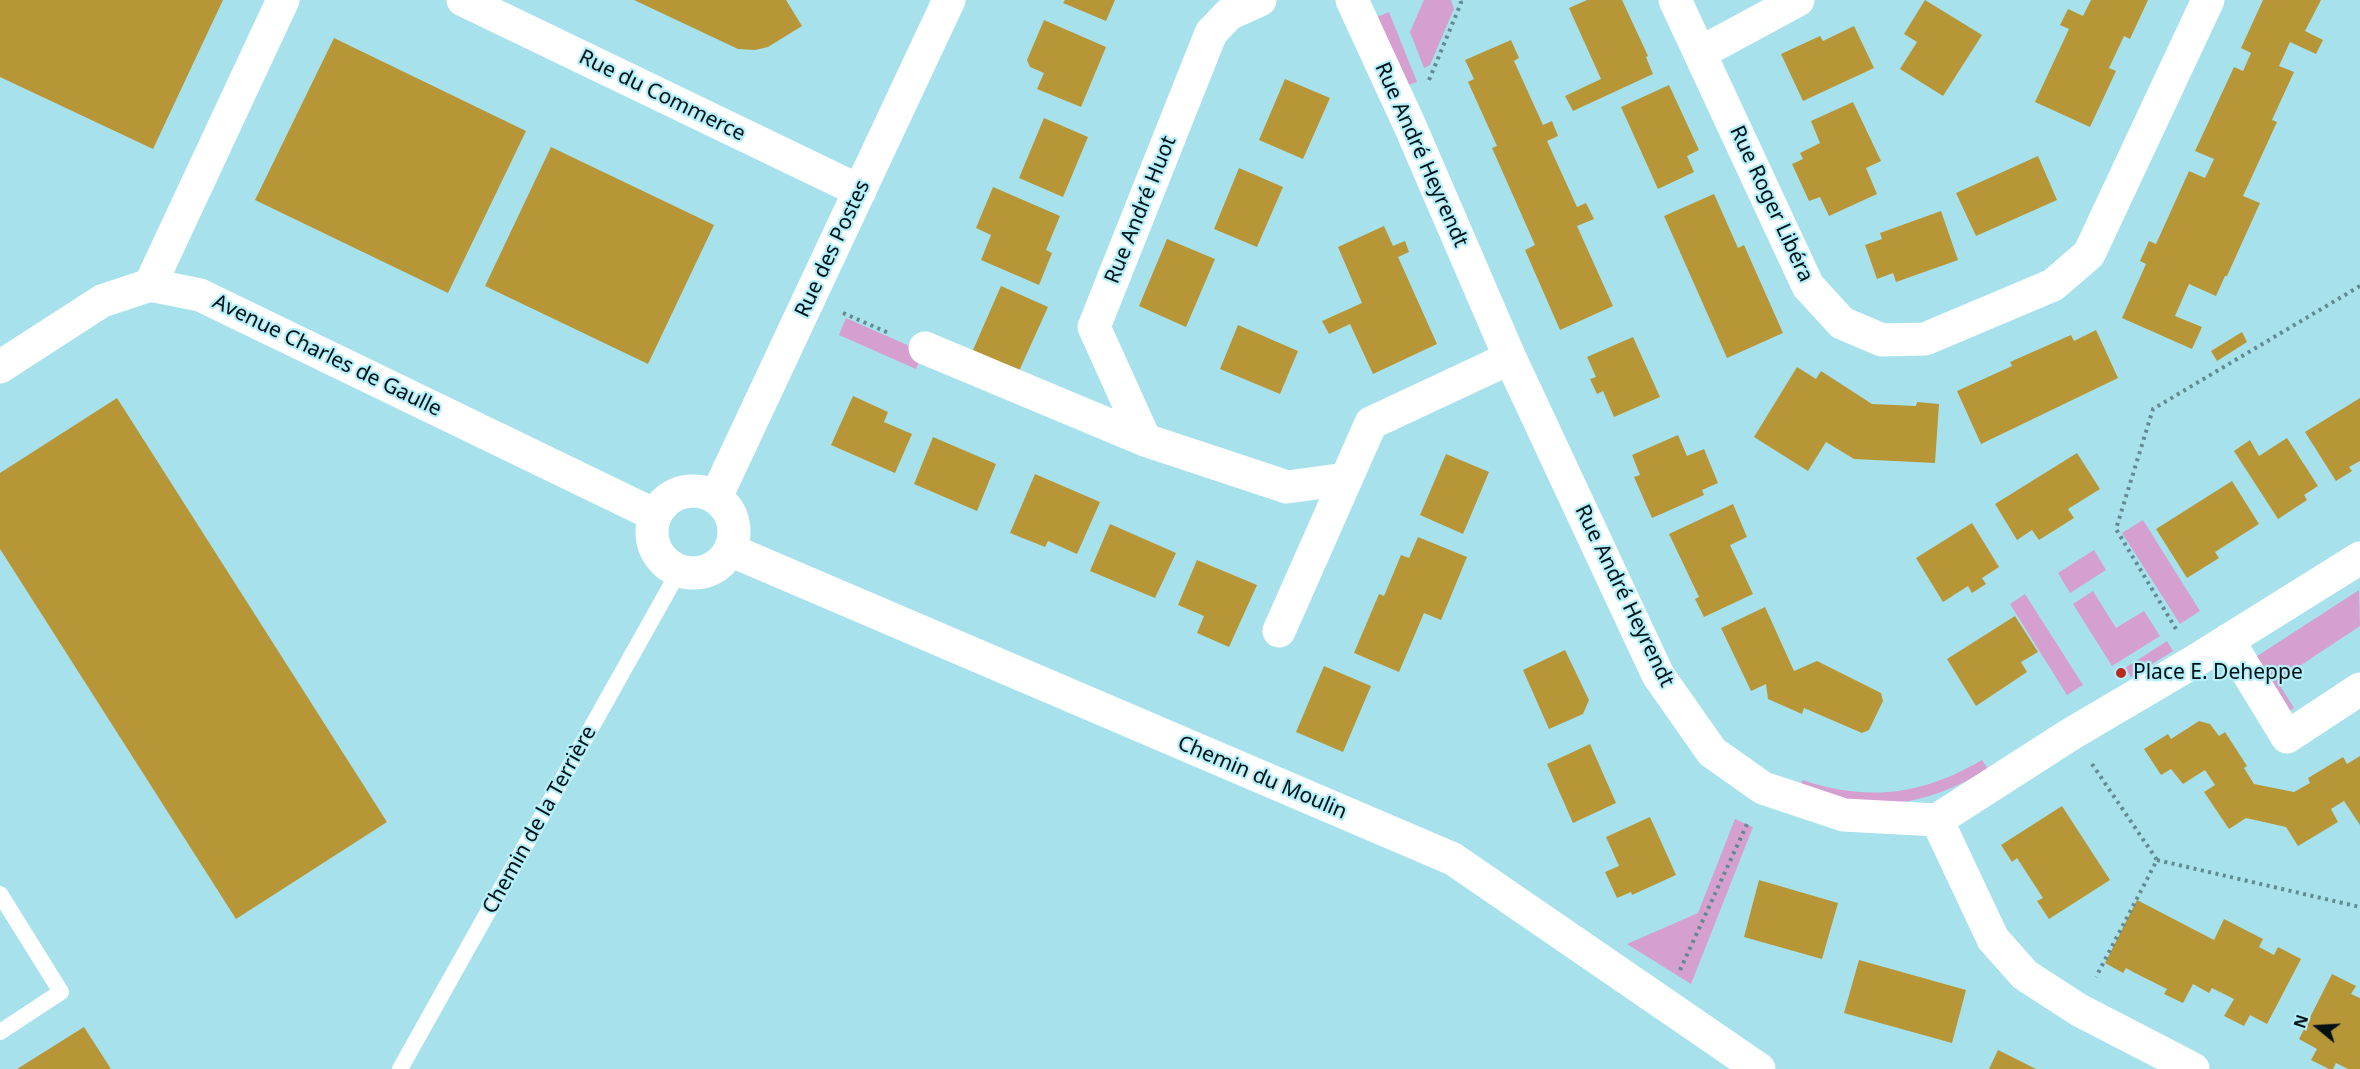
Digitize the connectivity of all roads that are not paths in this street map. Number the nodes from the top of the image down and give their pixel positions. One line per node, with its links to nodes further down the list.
1 (283, 0): 11 (street)
2 (463, 0): 10 (street, Rue du Commerce)
3 (949, 0): 10 (street, Rue des Postes)
4 (1260, 0): 15 (street, Rue André Huot)
5 (1352, 0): 13 (street, Rue André Heyrendt)
6 (1675, 0): 9 (street, Rue Roger Libéra)
7 (1798, 0): 9 (street)
8 (2208, 0): 9 (street, Rue Roger Libéra)
9 (1700, 53)
10 (860, 191): 17 (street, Rue des Postes)
11 (150, 285): 14 (street, Avenue Charles de Gaulle); 18 (street, Avenue Charles de Gaulle)
12 (925, 348): 15 (street)
13 (1510, 358): 16 (street); 25 (street, Rue André Heyrendt)
14 (0, 367)
15 (1145, 441): 16 (street)
16 (1346, 479): 22 (street)
17 (716, 497): 18 (street); 19 (street)
18 (655, 515): 21 (street)
19 (730, 550): 21 (street); 29 (street, Chemin du Moulin)
20 (2360, 558): 23 (street)
21 (680, 571): 28 (lane, Chemin de la Terrière)
22 (1279, 631)
23 (2228, 640): 24 (street); 25 (street)
24 (2360, 689)
25 (1937, 820): 30 (street)
26 (0, 894): 27 (lane)
27 (0, 1032)
28 (400, 1069)
29 (1759, 1069)
30 (2193, 1069)

